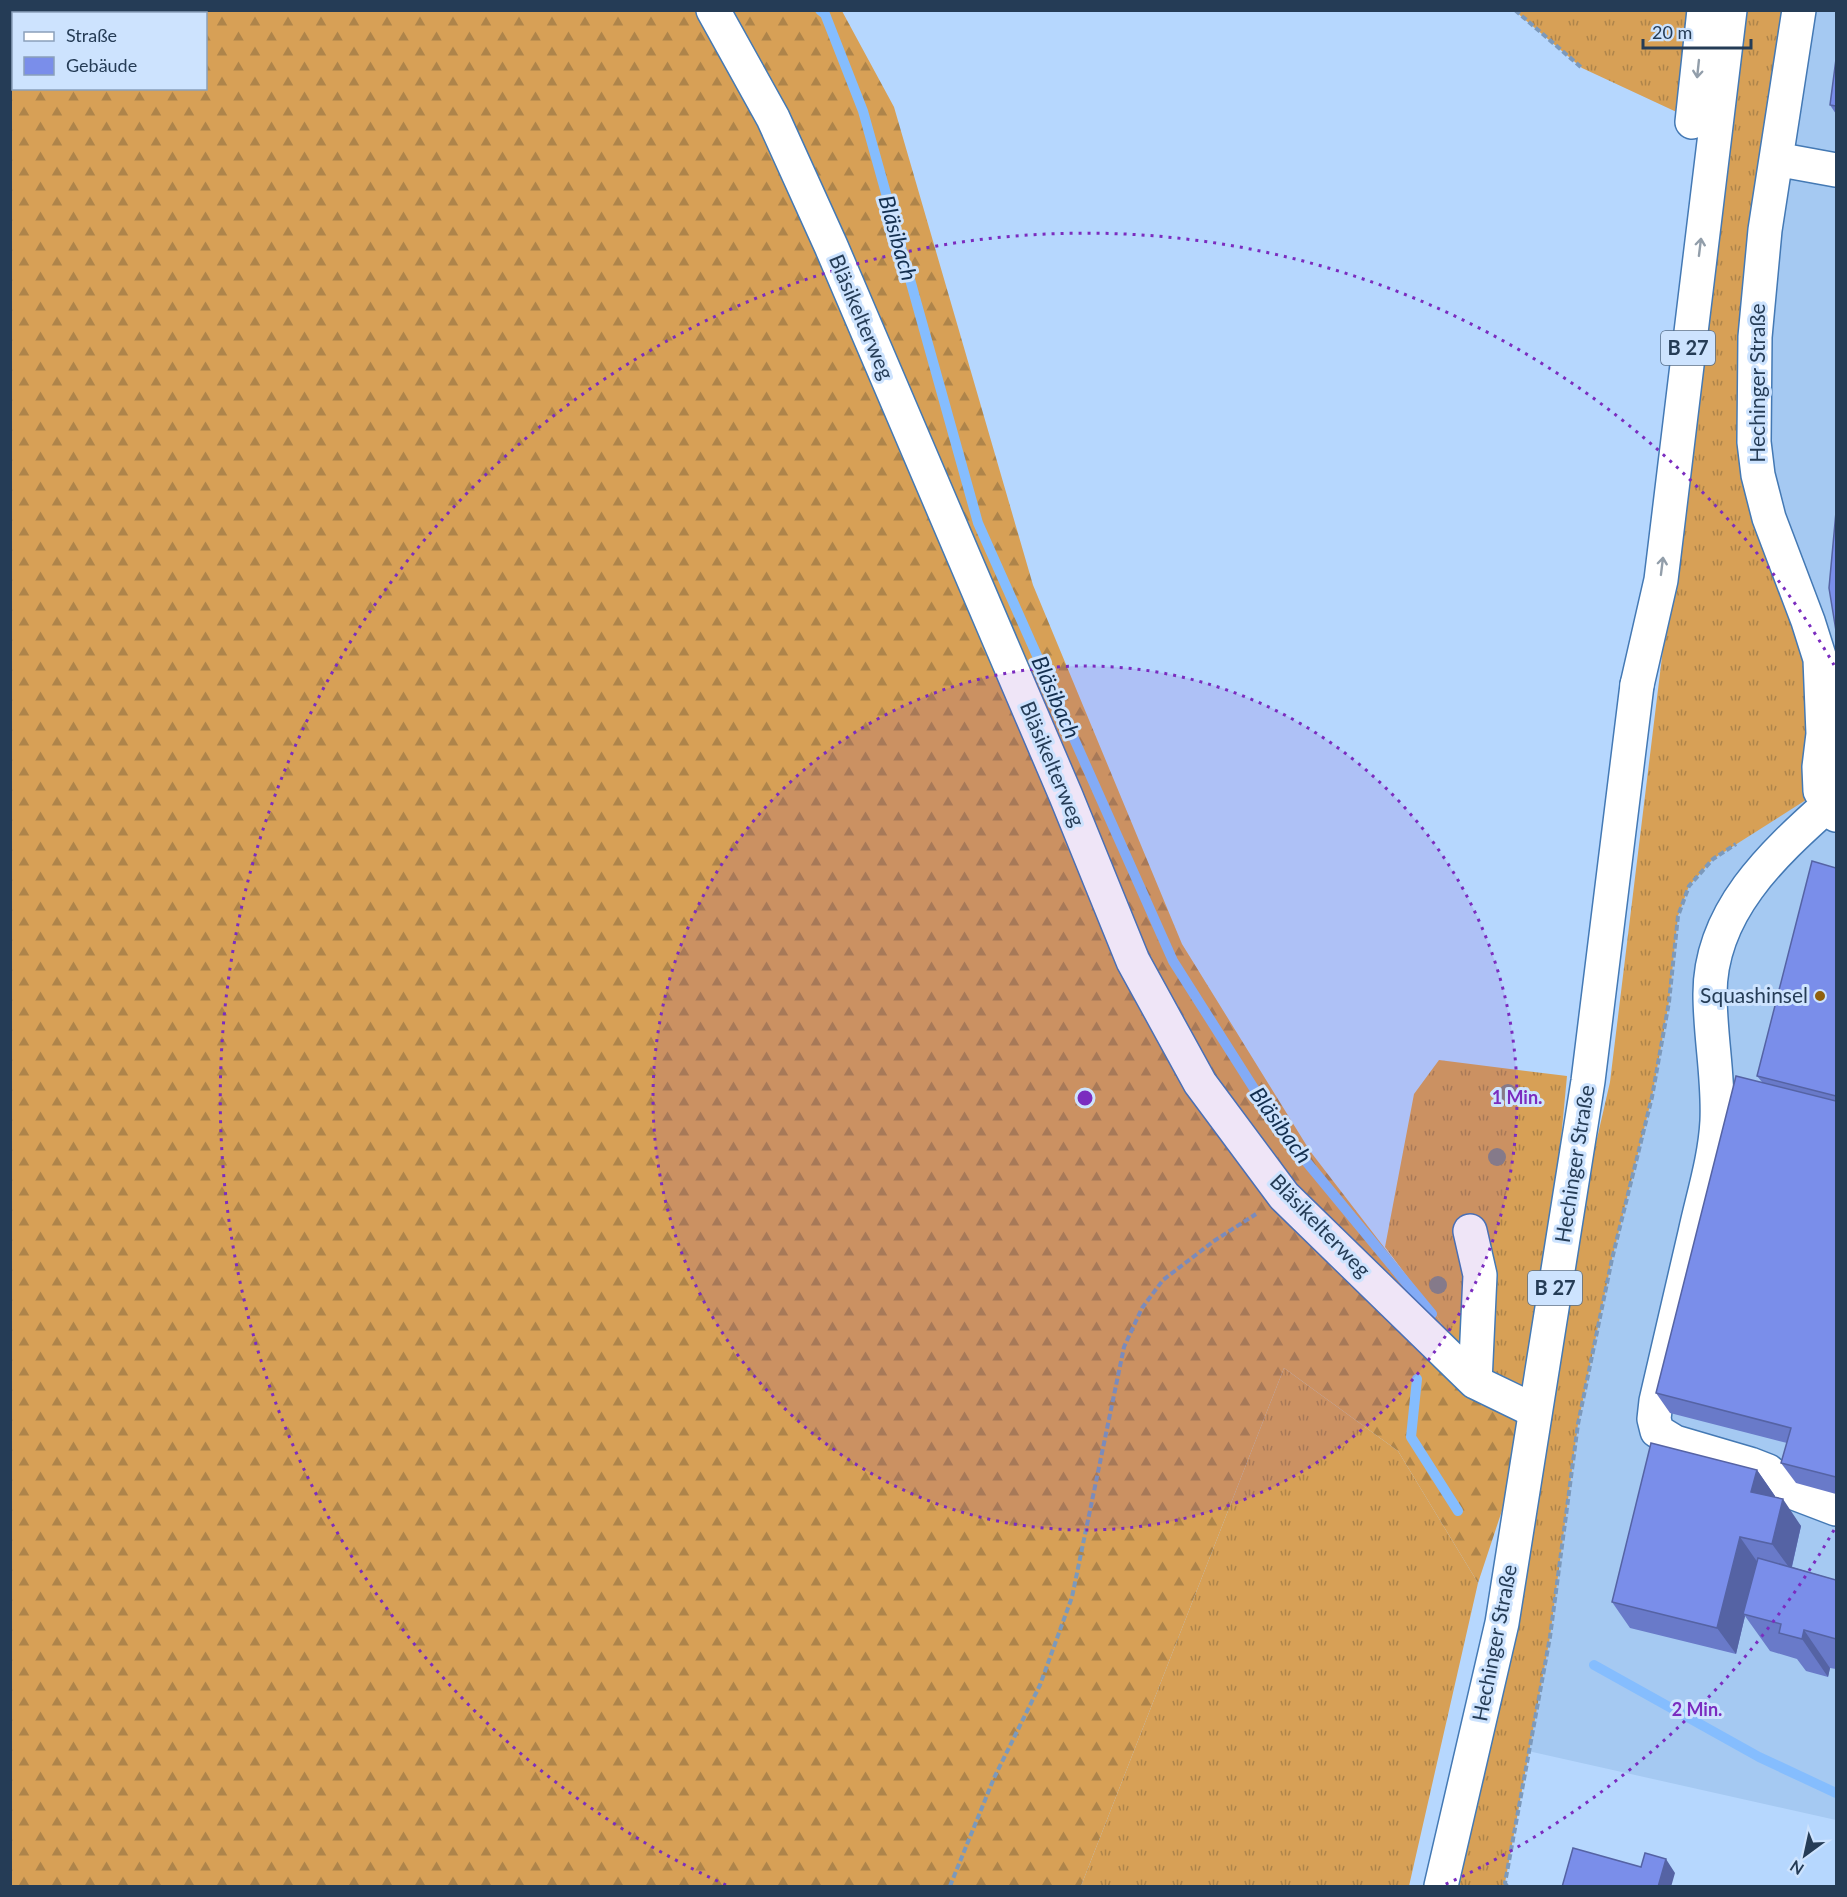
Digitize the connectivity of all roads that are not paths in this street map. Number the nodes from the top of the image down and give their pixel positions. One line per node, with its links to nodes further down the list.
1 (713, 10): 10 (main road, Bläsikelterweg)
2 (1704, 10): 7 (main road, B 27, one-way to 7)
3 (1730, 10): 7 (main road, B 27, one-way to 3)
4 (1799, 10): 5 (main road, Hechinger Straße)
5 (1776, 159): 6 (main road); 8 (main road, Hechinger Straße)
6 (1836, 170)
7 (1637, 685): 11 (main road, Hechinger Straße / B 27)
8 (1833, 810): 12 (main road)
9 (1470, 1231): 10 (main road)
10 (1476, 1382): 11 (main road, Bläsikelterweg)
11 (1535, 1411): 13 (main road, Hechinger Straße / B 27)
12 (1836, 1509)
13 (1441, 1887)

